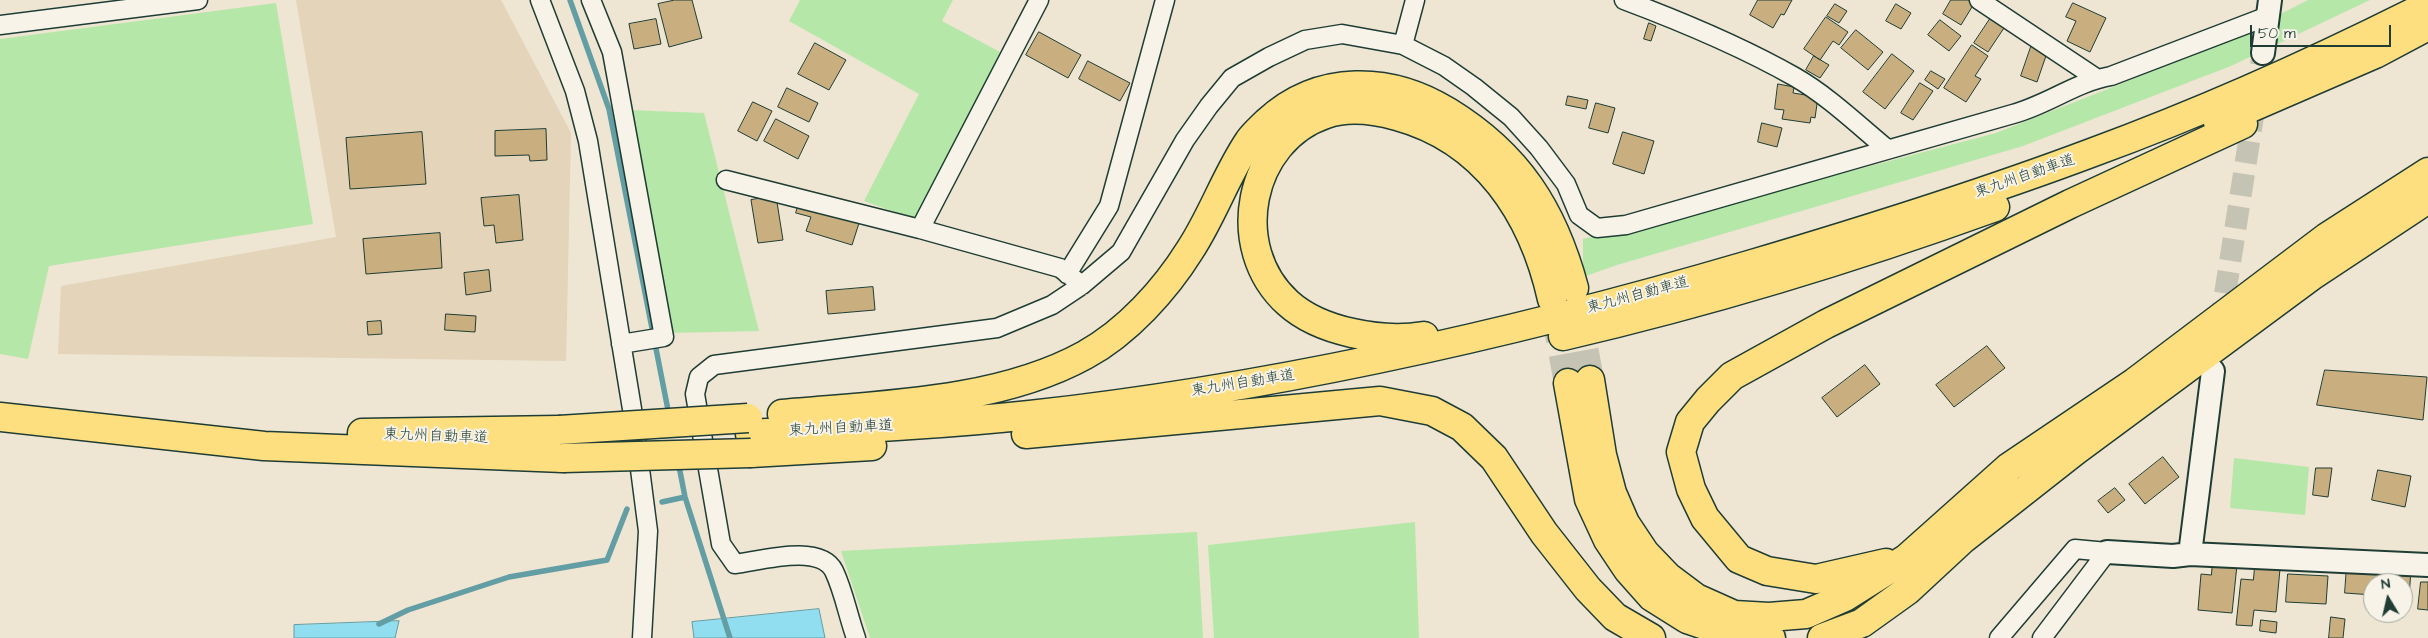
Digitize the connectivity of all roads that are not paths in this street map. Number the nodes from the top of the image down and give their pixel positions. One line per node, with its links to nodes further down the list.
1 (198, 0): 11 (street)
2 (540, 0): 25 (street)
3 (591, 0): 25 (street)
4 (1039, 0): 21 (street)
5 (1165, 0): 22 (street)
6 (1416, 0): 13 (street)
7 (1624, 0): 17 (street)
8 (1979, 0): 16 (street)
9 (2428, 5): 24 (highway, 東九州自動車道)
10 (2269, 8): 14 (street); 16 (street)
11 (0, 25)
12 (2428, 26): 15 (highway, 東九州自動車道)
13 (1403, 45): 17 (street); 23 (street)
14 (2263, 53)
15 (2375, 54): 29 (highway, 東九州自動車道); 34 (highway)
16 (2096, 78): 17 (street)
17 (1886, 148)
18 (2428, 172): 34 (highway)
19 (726, 180): 21 (street)
20 (2428, 199): 40 (highway)
21 (920, 229): 22 (street)
22 (1067, 274): 23 (street)
23 (1082, 284): 37 (street)
24 (1622, 302): 30 (highway, 東九州自動車道); 30 (highway)
25 (621, 344): 36 (street)
26 (2213, 371): 33 (street)
27 (0, 399): 31 (highway, 東九州自動車道)
28 (0, 417): 31 (highway, 東九州自動車道)
29 (1026, 434): 30 (highway, 東九州自動車道); 38 (highway)
30 (750, 435): 31 (highway, 東九州自動車道)
31 (561, 442)
32 (2107, 552): 33 (street); 41 (street); 42 (street)
33 (2190, 554): 35 (street)
34 (1907, 558): 39 (highway)
35 (2428, 565)
36 (642, 638)
37 (856, 638)
38 (1651, 638)
39 (1771, 638)
40 (1822, 638)
41 (2000, 638)
42 (2042, 638)

